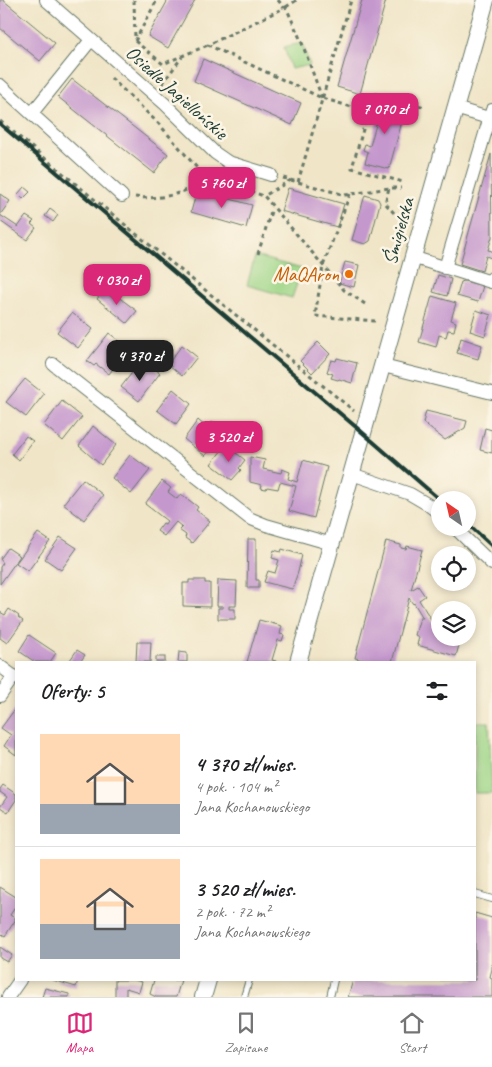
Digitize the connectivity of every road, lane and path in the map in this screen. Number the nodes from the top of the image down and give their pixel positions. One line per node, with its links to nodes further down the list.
1 (46, 0): 9 (street, Osiedle Jagiellońskie)
2 (134, 0): 10 (path)
3 (157, 0): 10 (path)
4 (278, 0): 8 (path)
5 (298, 0): 8 (path)
6 (351, 0): 16 (path)
7 (486, 0): 18 (street, Śmigielska)
8 (285, 7): 11 (path); 16 (path)
9 (91, 40): 15 (street, Osiedle Jagiellońskie); 20 (street)
10 (135, 41): 12 (path)
11 (208, 45): 12 (path); 16 (path)
12 (183, 55): 15 (path)
13 (110, 77): 24 (path)
14 (0, 85): 20 (street)
15 (154, 94): 23 (street, Osiedle Jagiellońskie)
16 (322, 98): 19 (path); 26 (path)
17 (425, 107): 19 (path)
18 (455, 108): 21 (street); 36 (street, Śmigielska)
19 (368, 112): 27 (path)
20 (32, 113): 31 (street)
21 (491, 115): 38 (street)
22 (0, 121): 45 (path)
23 (271, 175): 25 (path)
24 (207, 177): 31 (path); 32 (path)
25 (291, 180): 26 (path); 32 (path)
26 (298, 182): 30 (path)
27 (403, 182)
28 (389, 188): 29 (path); 30 (path); 34 (path)
29 (402, 188)
30 (350, 194): 37 (path)
31 (122, 196)
32 (264, 196): 33 (path)
33 (273, 207): 35 (path); 37 (path)
34 (394, 213)
35 (258, 254)
36 (412, 257): 38 (street); 43 (street, Śmigielska)
37 (324, 266): 40 (path); 41 (path)
38 (445, 268): 39 (street)
39 (492, 278)
40 (368, 306)
41 (375, 321)
42 (53, 364): 49 (street)
43 (383, 366): 44 (street); 46 (street, Śmigielska)
44 (492, 393)
45 (354, 411)
46 (352, 474): 47 (street); 49 (street, Śmigielska)
47 (431, 507)
48 (463, 536): 50 (street)
49 (332, 544): 51 (street, Śmigielska)
50 (492, 564)
51 (298, 661)
52 (0, 666): 53 (street)
53 (15, 677): 54 (street)
54 (0, 696)
55 (476, 894): 56 (lane)
56 (492, 899)
57 (19, 981): 61 (street)
58 (208, 981): 62 (street)
59 (249, 981): 63 (lane)
60 (334, 981): 64 (lane)
61 (8, 997)
62 (203, 997)
63 (244, 997)
64 (330, 997)

